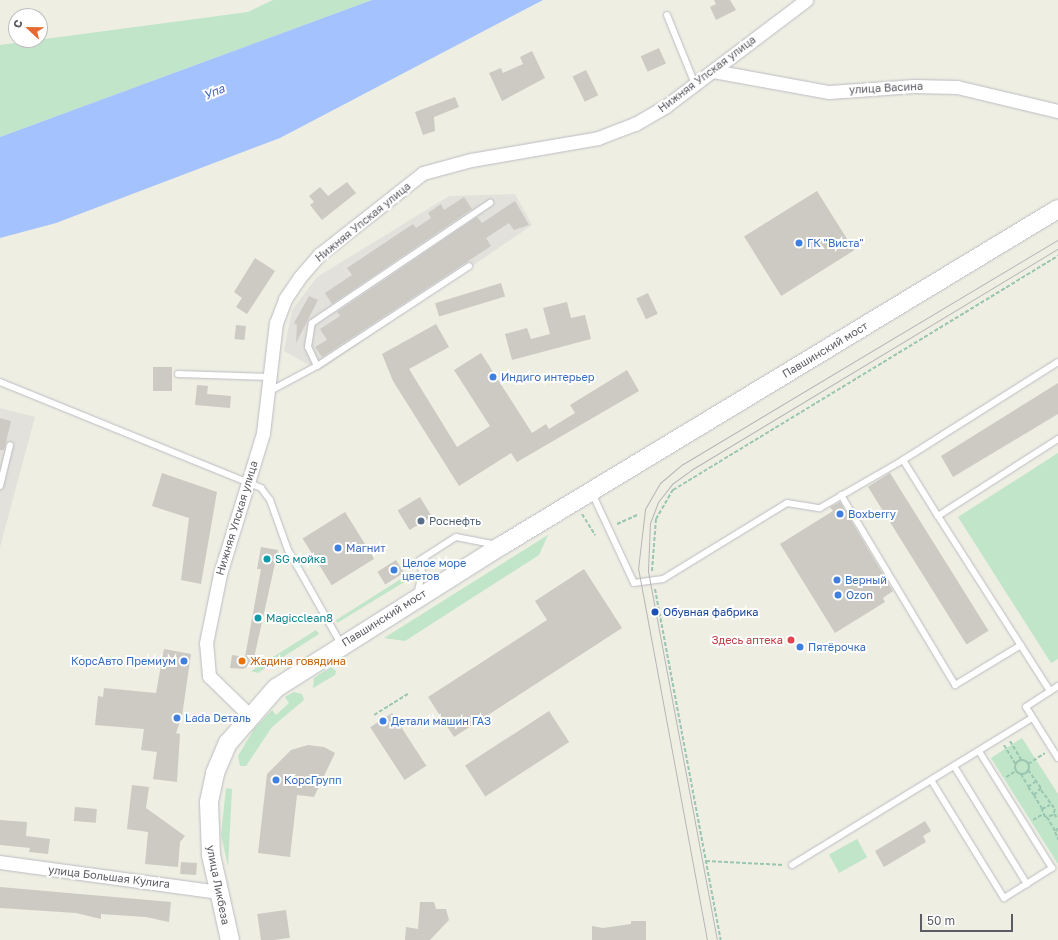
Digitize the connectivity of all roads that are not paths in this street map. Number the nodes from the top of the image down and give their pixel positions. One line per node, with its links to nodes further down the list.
1 (806, 0): 3 (street, Нижняя Упская улица)
2 (666, 15): 4 (lane)
3 (712, 71): 4 (street, Нижняя Упская улица); 5 (street, улица Васина)
4 (696, 84): 12 (street, Нижняя Упская улица)
5 (1058, 111)
6 (490, 203): 10 (lane)
7 (1058, 209): 20 (main road, Павшинский мост)
8 (468, 266): 10 (lane)
9 (1058, 362): 17 (lane)
10 (317, 366): 14 (lane)
11 (178, 374): 12 (lane)
12 (269, 377): 14 (street, Нижняя Упская улица)
13 (0, 382): 18 (lane)
14 (267, 393): 18 (street, Нижняя Упская улица)
15 (1058, 439): 22 (lane)
16 (10, 445): 19 (lane)
17 (903, 460): 21 (lane); 22 (lane)
18 (248, 482): 25 (lane); 30 (street, Нижняя Упская улица)
19 (0, 486)
20 (592, 492): 21 (lane); 23 (main road, Павшинский мост)
21 (841, 495): 26 (lane)
22 (938, 516): 26 (lane)
23 (501, 546): 24 (main road, Павшинский мост); 24 (lane)
24 (417, 598): 25 (main road, Павшинский мост)
25 (341, 644): 27 (main road, Павшинский мост)
26 (1020, 645): 29 (lane)
27 (300, 671): 30 (main road, улица Ликбеза)
28 (1058, 686): 29 (lane)
29 (1050, 691): 31 (lane)
30 (249, 715): 39 (main road, улица Ликбеза)
31 (1032, 718): 32 (lane); 33 (lane)
32 (979, 751): 34 (lane); 38 (lane)
33 (1058, 758)
34 (954, 766): 35 (lane); 38 (lane)
35 (931, 780): 37 (lane); 38 (lane)
36 (0, 862): 39 (street, улица Большая Кулига)
37 (792, 865)
38 (1027, 884)
39 (218, 892): 40 (main road, улица Ликбеза)
40 (230, 940)

